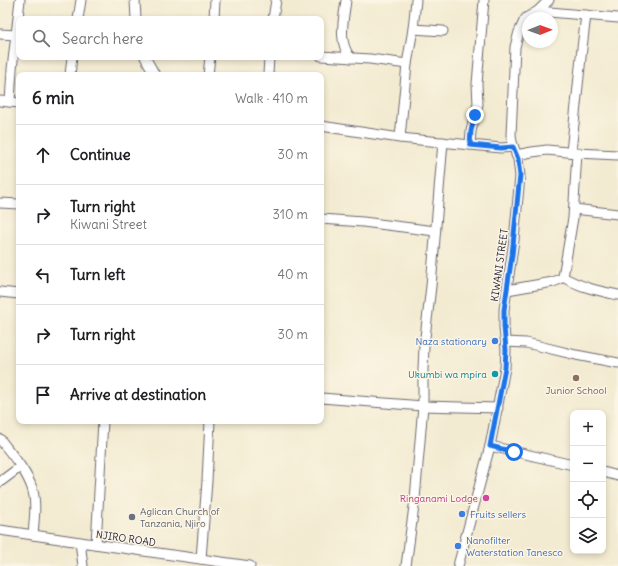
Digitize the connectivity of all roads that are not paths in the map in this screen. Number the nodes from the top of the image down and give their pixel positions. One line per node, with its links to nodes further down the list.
1 (20, 0): 12 (street)
2 (81, 0): 13 (street)
3 (135, 0): 14 (street)
4 (215, 0): 15 (street)
5 (276, 0): 16 (street)
6 (346, 0): 23 (street)
7 (416, 0): 18 (street)
8 (484, 0): 38 (street)
9 (549, 0): 10 (street, KIWANI STREET)
10 (538, 11): 11 (street); 39 (street, KIWANI STREET)
11 (586, 15): 17 (street); 40 (street)
12 (18, 16)
13 (78, 16)
14 (136, 16)
15 (214, 16)
16 (273, 16)
17 (618, 18)
18 (413, 29): 19 (street); 28 (street)
19 (443, 31)
20 (0, 34): 21 (street)
21 (16, 35): 34 (street)
22 (324, 56): 23 (street)
23 (351, 58): 28 (street)
24 (72, 60): 29 (street)
25 (147, 60): 30 (street)
26 (210, 60): 31 (street)
27 (269, 60): 32 (street)
28 (407, 64): 36 (street)
29 (70, 72)
30 (153, 72)
31 (208, 72)
32 (268, 72)
33 (0, 101): 34 (street)
34 (15, 102)
35 (324, 126): 36 (street)
36 (400, 138): 37 (street)
37 (442, 142): 38 (street); 47 (street)
38 (470, 145): 39 (street)
39 (515, 151): 40 (street); 49 (street, KIWANI STREET)
40 (574, 153): 41 (street); 44 (street)
41 (618, 154)
42 (0, 203): 43 (street)
43 (16, 204)
44 (574, 209): 45 (street); 48 (street)
45 (618, 214)
46 (324, 219): 47 (street)
47 (435, 231): 56 (street)
48 (563, 277): 49 (street); 52 (street)
49 (507, 290): 53 (street, KIWANI STREET)
50 (0, 292): 51 (street)
51 (16, 294)
52 (618, 295)
53 (506, 342): 54 (street); 57 (street, KIWANI STREET)
54 (618, 363)
55 (324, 398): 56 (street)
56 (423, 406): 57 (street); 74 (street)
57 (498, 408): 61 (street, KIWANI STREET)
58 (103, 424): 70 (street)
59 (210, 424): 71 (street)
60 (0, 439): 63 (street)
61 (490, 446): 62 (street); 75 (street, KIWANI STREET)
62 (570, 464)
63 (20, 467): 66 (street); 68 (street)
64 (606, 473): 65 (street)
65 (618, 476)
66 (0, 482)
67 (0, 530): 68 (street, NJIRO ROAD)
68 (32, 535): 69 (street, NJIRO ROAD)
69 (80, 542): 70 (street, NJIRO ROAD); 72 (street)
70 (96, 544): 71 (street, NJIRO ROAD)
71 (200, 559): 73 (street, NJIRO ROAD)
72 (83, 566)
73 (250, 566)
74 (406, 566)
75 (458, 566)

